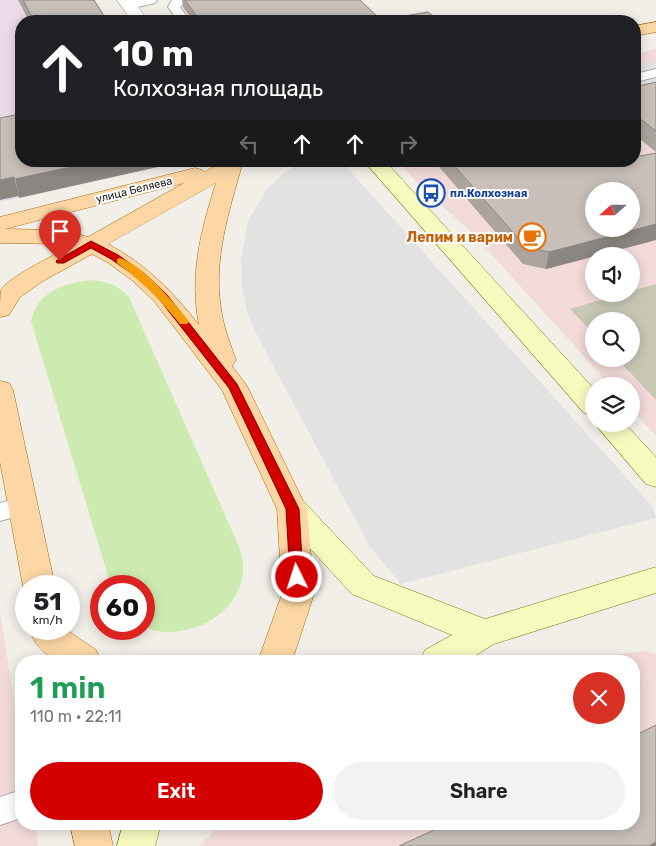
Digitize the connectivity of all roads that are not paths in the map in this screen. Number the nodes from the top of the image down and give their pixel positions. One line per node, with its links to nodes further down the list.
1 (151, 0): 3 (lane)
2 (182, 0): 5 (lane)
3 (127, 2): 4 (street)
4 (136, 15)
5 (180, 15)
6 (656, 27): 7 (main road)
7 (641, 30)
8 (656, 73): 9 (lane)
9 (641, 77)
10 (214, 167): 14 (main road, улица Беляева)
11 (224, 167): 16 (main road)
12 (231, 167): 18 (main road)
13 (379, 167): 20 (main road)
14 (0, 224)
15 (0, 236): 16 (main road)
16 (91, 244): 17 (main road); 18 (main road)
17 (0, 309)
18 (234, 386): 24 (main road)
19 (0, 390): 23 (main road)
20 (585, 396)
21 (616, 432): 22 (main road)
22 (656, 476)
23 (12, 509): 25 (main road)
24 (292, 509): 27 (main road); 30 (main road)
25 (35, 575)
26 (656, 580): 27 (main road)
27 (484, 633): 31 (main road)
28 (51, 642): 29 (main road)
29 (74, 655)
30 (277, 655)
31 (447, 655)
32 (15, 806): 33 (lane)
33 (0, 811)
34 (90, 830): 36 (main road)
35 (140, 830): 37 (main road)
36 (94, 846)
37 (136, 846)

